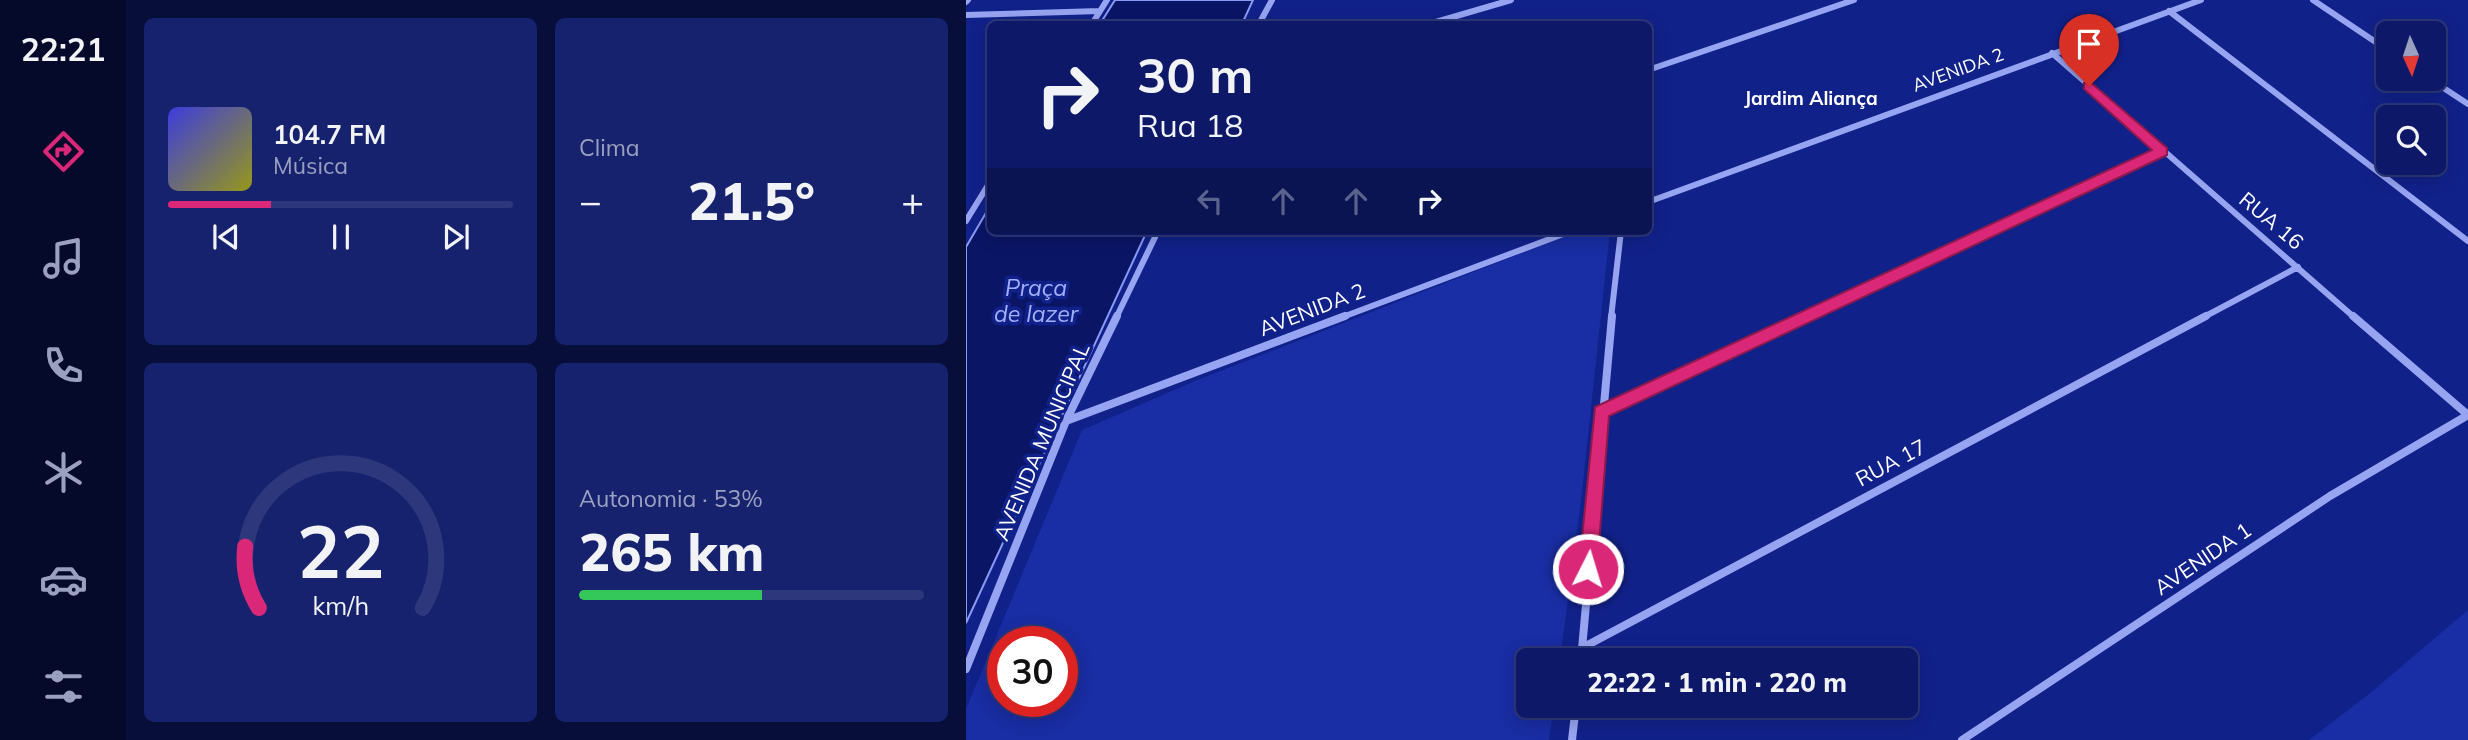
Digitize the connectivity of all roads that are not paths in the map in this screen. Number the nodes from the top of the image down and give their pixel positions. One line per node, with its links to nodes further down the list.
1 (1107, 0): 7 (street)
2 (1272, 0): 11 (street)
3 (1511, 0): 12 (street)
4 (1854, 0): 15 (street)
5 (2201, 0): 8 (street, AVENIDA 2)
6 (2313, 0): 13 (street)
7 (1100, 11): 9 (street); 10 (street)
8 (2169, 11): 14 (street, AVENIDA 2); 25 (street)
9 (966, 15)
10 (1093, 21)
11 (1261, 21)
12 (1439, 21)
13 (2376, 42)
14 (2052, 52): 18 (street, RUA 16); 20 (street, AVENIDA 2)
15 (1652, 69)
16 (2446, 90): 17 (street)
17 (2468, 104)
18 (2162, 152): 26 (street, RUA 16); 27 (street)
19 (987, 187): 21 (street)
20 (1652, 201)
21 (966, 221)
22 (1156, 235): 29 (street, AVENIDA MUNICIPAL)
23 (1560, 235): 29 (street, AVENIDA 2)
24 (1620, 235): 27 (street)
25 (2468, 241)
26 (2298, 267): 28 (street, RUA 16); 30 (street, RUA 17)
27 (1601, 412): 30 (street)
28 (2468, 415): 34 (street, AVENIDA 1)
29 (1066, 421): 31 (street, AVENIDA MUNICIPAL)
30 (1582, 648)
31 (966, 669)
32 (1575, 718): 33 (street)
33 (1572, 740)
34 (1962, 740)

